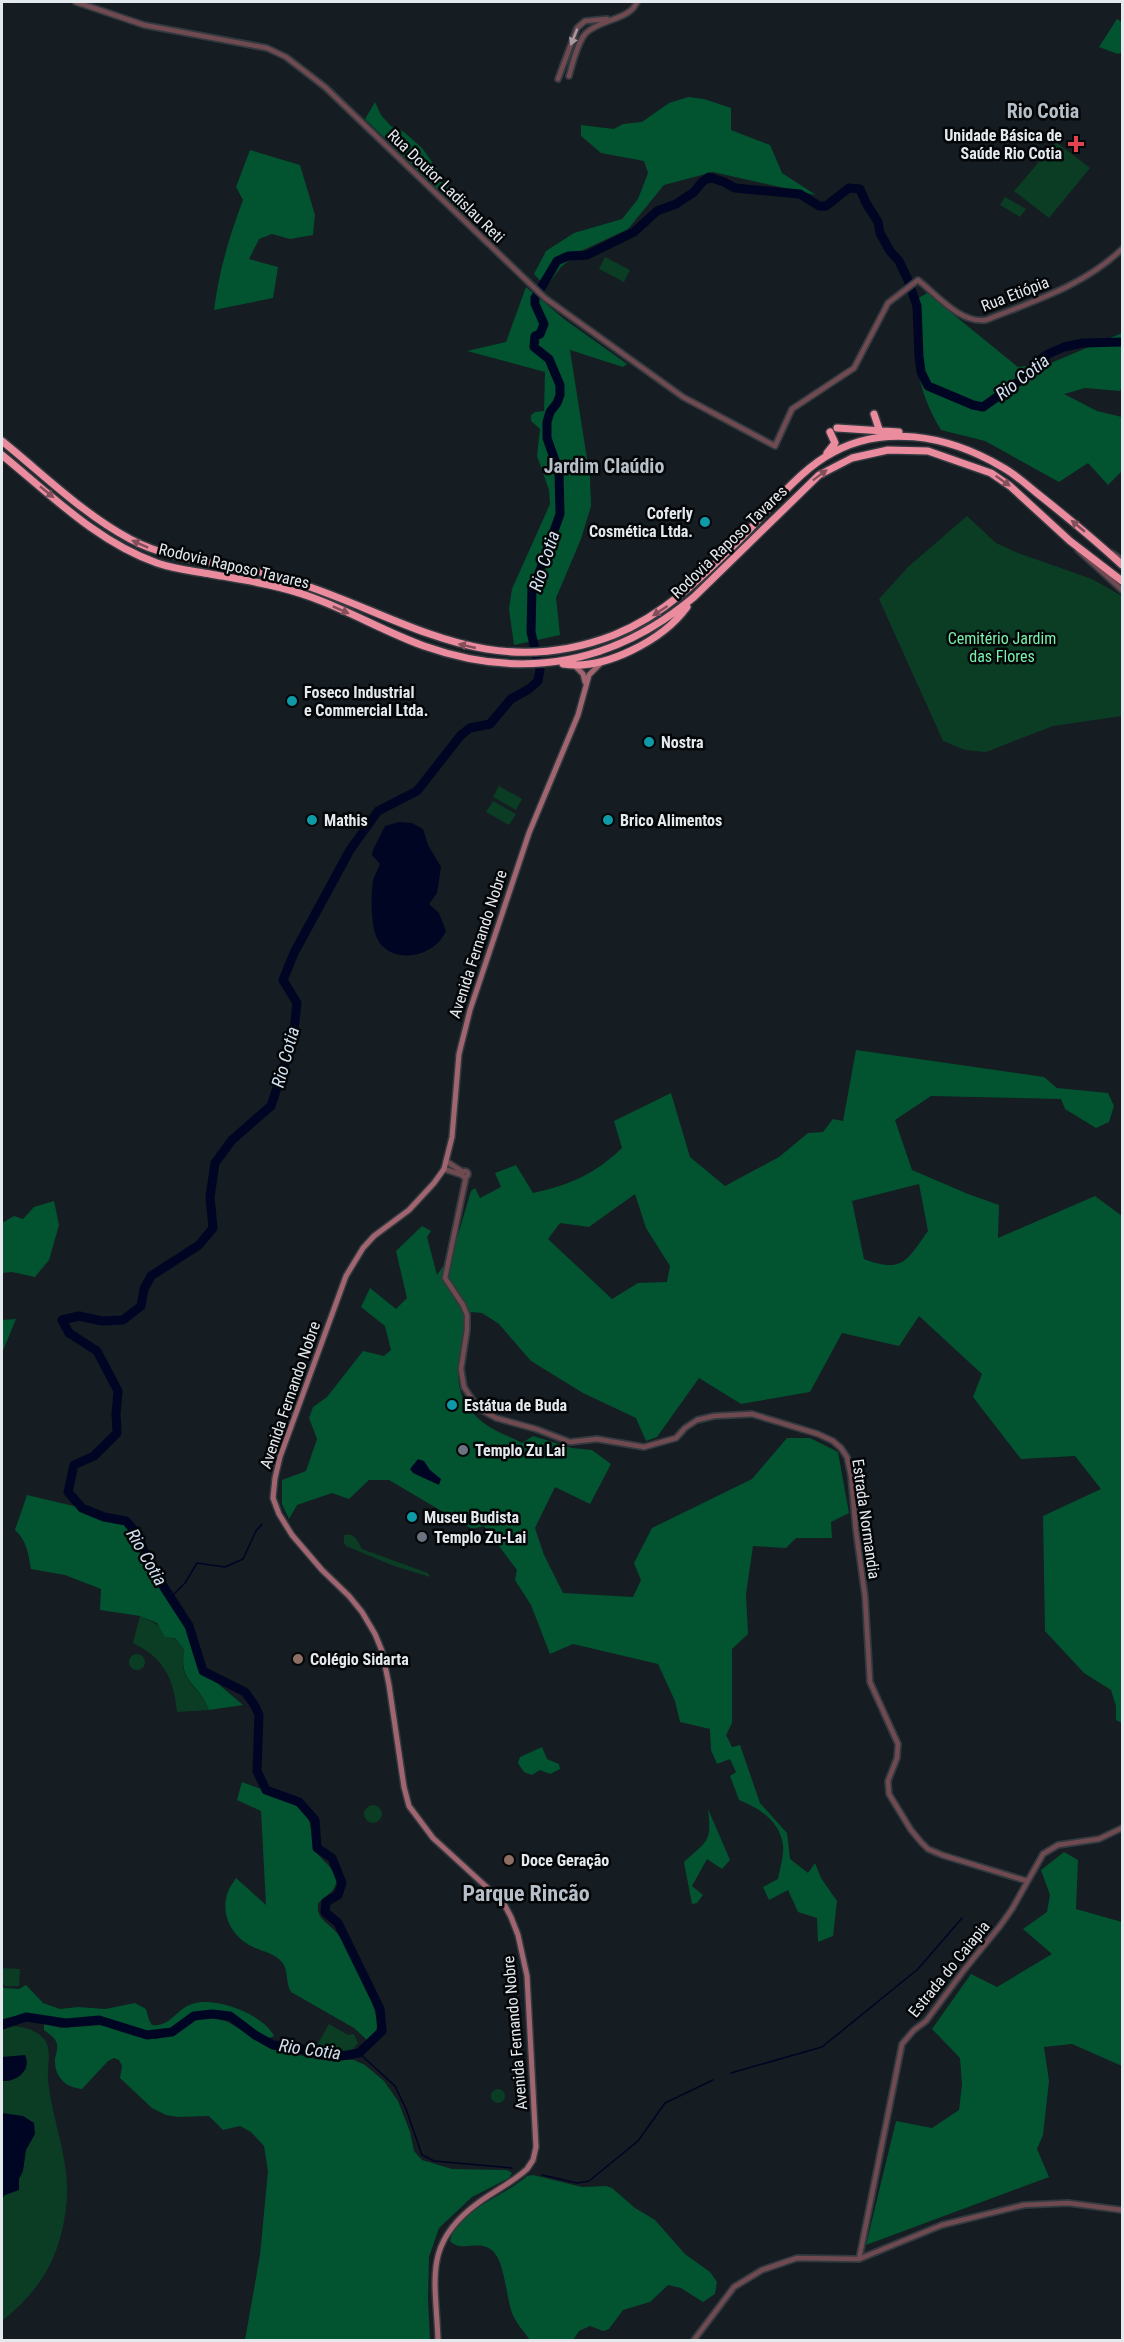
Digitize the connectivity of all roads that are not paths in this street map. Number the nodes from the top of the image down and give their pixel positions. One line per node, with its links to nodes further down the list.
1 (76, 2): 7 (street, Rua Doutor Ladislau Reti)
2 (637, 2): 3 (street)
3 (609, 19): 4 (street); 5 (street, one-way to 5)
4 (569, 76)
5 (558, 79)
6 (1122, 249): 7 (street, Rua Etiópia)
7 (792, 409)
8 (874, 414): 9 (highway)
9 (879, 429): 10 (highway); 13 (highway)
10 (928, 438): 13 (highway, Rodovia Raposo Tavares); 15 (highway, Rodovia Raposo Tavares, one-way to 10)
11 (2, 441): 13 (highway, Rodovia Raposo Tavares, one-way to 11)
12 (2, 455): 22 (highway, Rodovia Raposo Tavares, one-way to 22)
13 (823, 458)
14 (1070, 541): 18 (highway, Rodovia Raposo Tavares); 19 (street); 20 (highway, Rodovia Raposo Tavares, one-way to 14)
15 (1101, 546): 16 (street); 17 (highway, Rodovia Raposo Tavares)
16 (1122, 560)
17 (1122, 565)
18 (1122, 581)
19 (1122, 590)
20 (694, 597): 21 (highway); 22 (highway, Rodovia Raposo Tavares)
21 (605, 660): 23 (highway); 24 (main road)
22 (552, 662): 23 (highway)
23 (575, 666): 24 (main road)
24 (586, 684): 25 (main road, Avenida Fernando Nobre)
25 (446, 1161): 26 (main road, Avenida Fernando Nobre); 27 (street)
26 (444, 1169): 27 (street); 32 (main road, Avenida Fernando Nobre)
27 (464, 1175): 29 (street, Estrada Normandia)
28 (1122, 1828): 29 (street, Estrada do Caiapia)
29 (1027, 1881): 31 (street, Estrada do Caiapia)
30 (1122, 2210): 31 (street)
31 (859, 2259): 33 (street)
32 (438, 2340)
33 (694, 2340)

